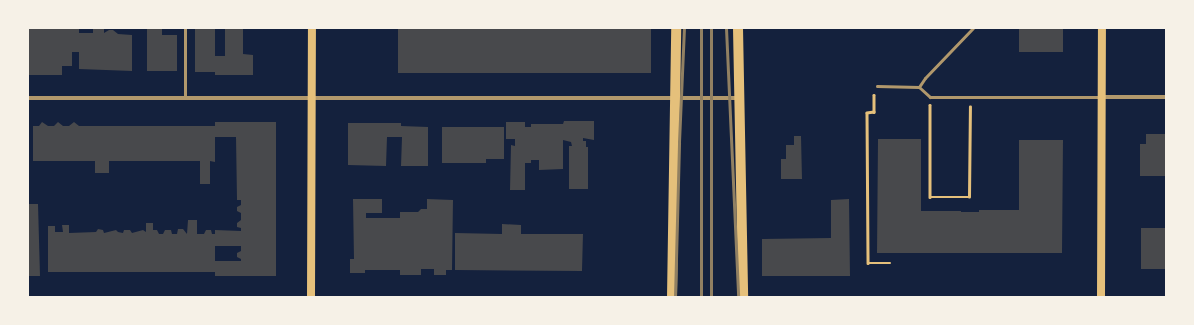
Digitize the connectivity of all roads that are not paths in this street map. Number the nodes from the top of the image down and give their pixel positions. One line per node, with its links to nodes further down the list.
1 (185, 28): 12 (lane)
2 (312, 28): 13 (main road)
3 (676, 28): 14 (main road)
4 (738, 28): 15 (main road)
5 (973, 28): 8 (lane)
6 (1102, 28): 9 (main road)
7 (877, 86): 8 (lane)
8 (919, 87): 9 (lane)
9 (1102, 97): 10 (street); 19 (main road)
10 (1166, 97)
11 (28, 98): 12 (street)
12 (185, 98): 13 (street)
13 (311, 98): 14 (street); 16 (main road)
14 (676, 98): 15 (street); 17 (main road)
15 (738, 98): 18 (main road)
16 (311, 297)
17 (672, 297)
18 (743, 297)
19 (1102, 297)

